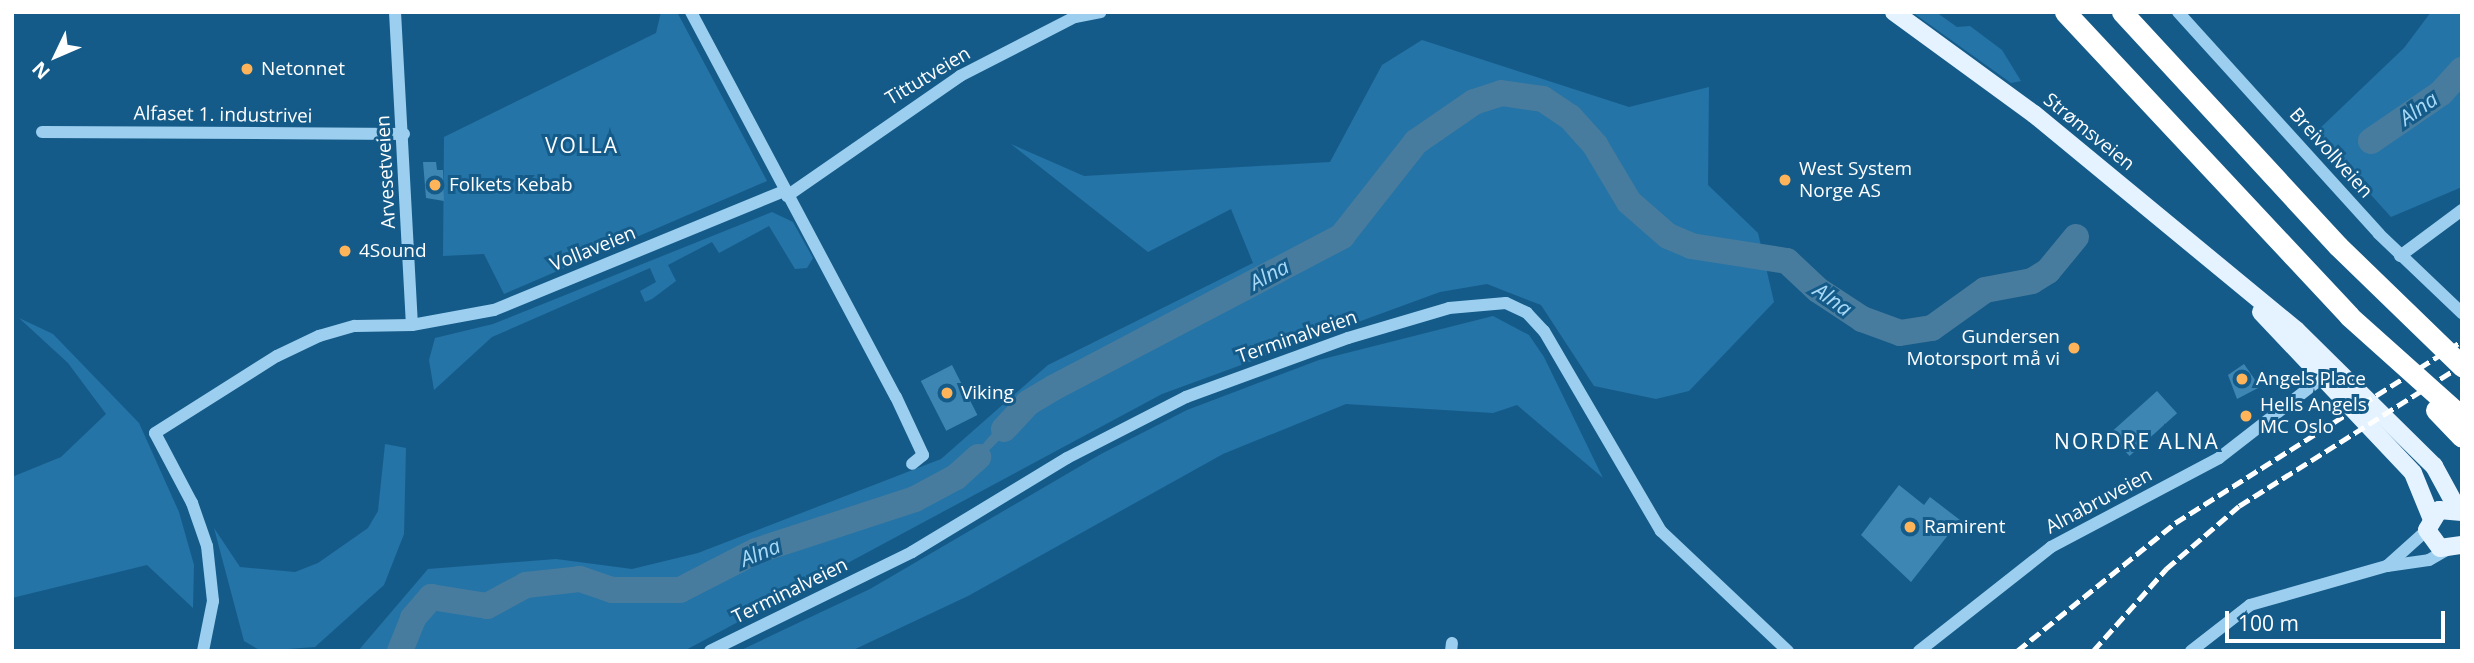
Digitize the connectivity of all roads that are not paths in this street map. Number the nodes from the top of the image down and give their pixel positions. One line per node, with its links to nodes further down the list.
1 (691, 12): 10 (street)
2 (1101, 12): 10 (street, Tittutveien)
3 (1894, 12): 17 (main road, Strømsveien)
4 (2065, 12): 14 (highway)
5 (2122, 12): 16 (highway)
6 (2178, 12): 12 (street, Breivollveien)
7 (397, 14): 9 (street, Arvesetveien)
8 (41, 132): 9 (street, Alfaset 1. industrivei)
9 (404, 135): 15 (street, Arvesetveien)
10 (785, 194): 15 (street, Vollaveien); 20 (street)
11 (2462, 210): 12 (street)
12 (2400, 256): 13 (street, Breivollveien)
13 (2462, 313)
14 (2348, 316): 18 (highway); 19 (highway)
15 (412, 325): 25 (street, Vollaveien)
16 (2462, 366)
17 (2329, 372): 21 (main road, Strømsveien); 22 (main road, Strømsveien); 28 (street, Alnabruveien)
18 (2462, 417)
19 (2462, 437)
20 (912, 464)
21 (2460, 511): 22 (main road)
22 (2429, 524): 23 (main road); 24 (street)
23 (2457, 548): 24 (street)
24 (2386, 566): 29 (street)
25 (204, 651)
26 (710, 651): 27 (street, Terminalveien)
27 (1788, 651)
28 (1919, 651)
29 (2191, 651)

